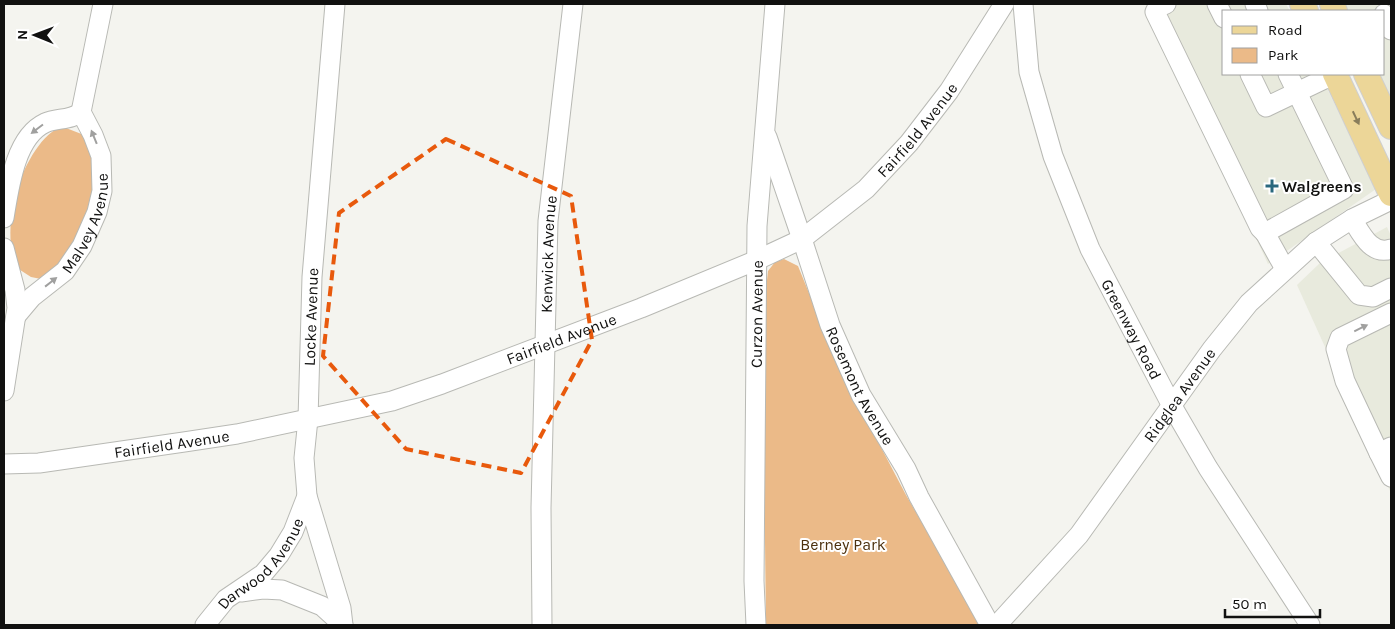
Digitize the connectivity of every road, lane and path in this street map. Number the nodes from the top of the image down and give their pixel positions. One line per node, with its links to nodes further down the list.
1 (103, 4): 18 (street)
2 (335, 4): 11 (street, Locke Avenue)
3 (344, 4): 11 (street)
4 (573, 4): 35 (street, Kenwick Avenue)
5 (775, 4): 20 (street, Curzon Avenue)
6 (1004, 4): 26 (street, Fairfield Avenue)
7 (1023, 4): 37 (street, Greenway Road)
8 (1166, 4): 25 (street)
9 (1385, 16): 10 (street)
10 (1391, 30)
11 (332, 36): 38 (street, Locke Avenue)
12 (1250, 75): 17 (street)
13 (1289, 75): 17 (street)
14 (1333, 75): 17 (street)
15 (1335, 75): 21 (main road, one-way to 21)
16 (1366, 75): 19 (main road)
17 (1298, 93): 25 (street)
18 (81, 112): 23 (street, one-way to 23); 34 (street, Malvey Avenue, one-way to 18)
19 (1391, 127)
20 (765, 131): 26 (street, Rosemont Avenue); 30 (street, Curzon Avenue)
21 (1391, 194)
22 (1391, 200): 24 (street, Ridglea Avenue)
23 (4, 218)
24 (1352, 219): 27 (street, Ridglea Avenue); 29 (street)
25 (1265, 233): 31 (street)
26 (802, 239): 30 (street, Fairfield Avenue); 48 (street, Rosemont Avenue)
27 (1316, 242): 31 (street, Ridglea Avenue); 32 (street)
28 (4, 248): 34 (street)
29 (1391, 249)
30 (757, 260): 35 (street, Fairfield Avenue); 47 (street, Curzon Avenue)
31 (1285, 269): 37 (street, Ridglea Avenue)
32 (1391, 288)
33 (1391, 313): 39 (street, one-way to 33)
34 (16, 316): 36 (street)
35 (545, 345): 38 (street, Fairfield Avenue); 46 (street, Kenwick Avenue)
36 (4, 391)
37 (1172, 406): 49 (street, Ridglea Avenue); 50 (street, Greenway Road)
38 (308, 419): 40 (street, Fairfield Avenue); 42 (street, Locke Avenue)
39 (1385, 450): 41 (street)
40 (4, 464)
41 (1391, 477)
42 (307, 496): 43 (street, Darwood Avenue); 45 (street, Locke Avenue)
43 (234, 594): 44 (street, Darwood Avenue); 45 (street)
44 (205, 625)
45 (343, 625)
46 (542, 625)
47 (756, 625)
48 (990, 625)
49 (998, 625)
50 (1310, 625)

